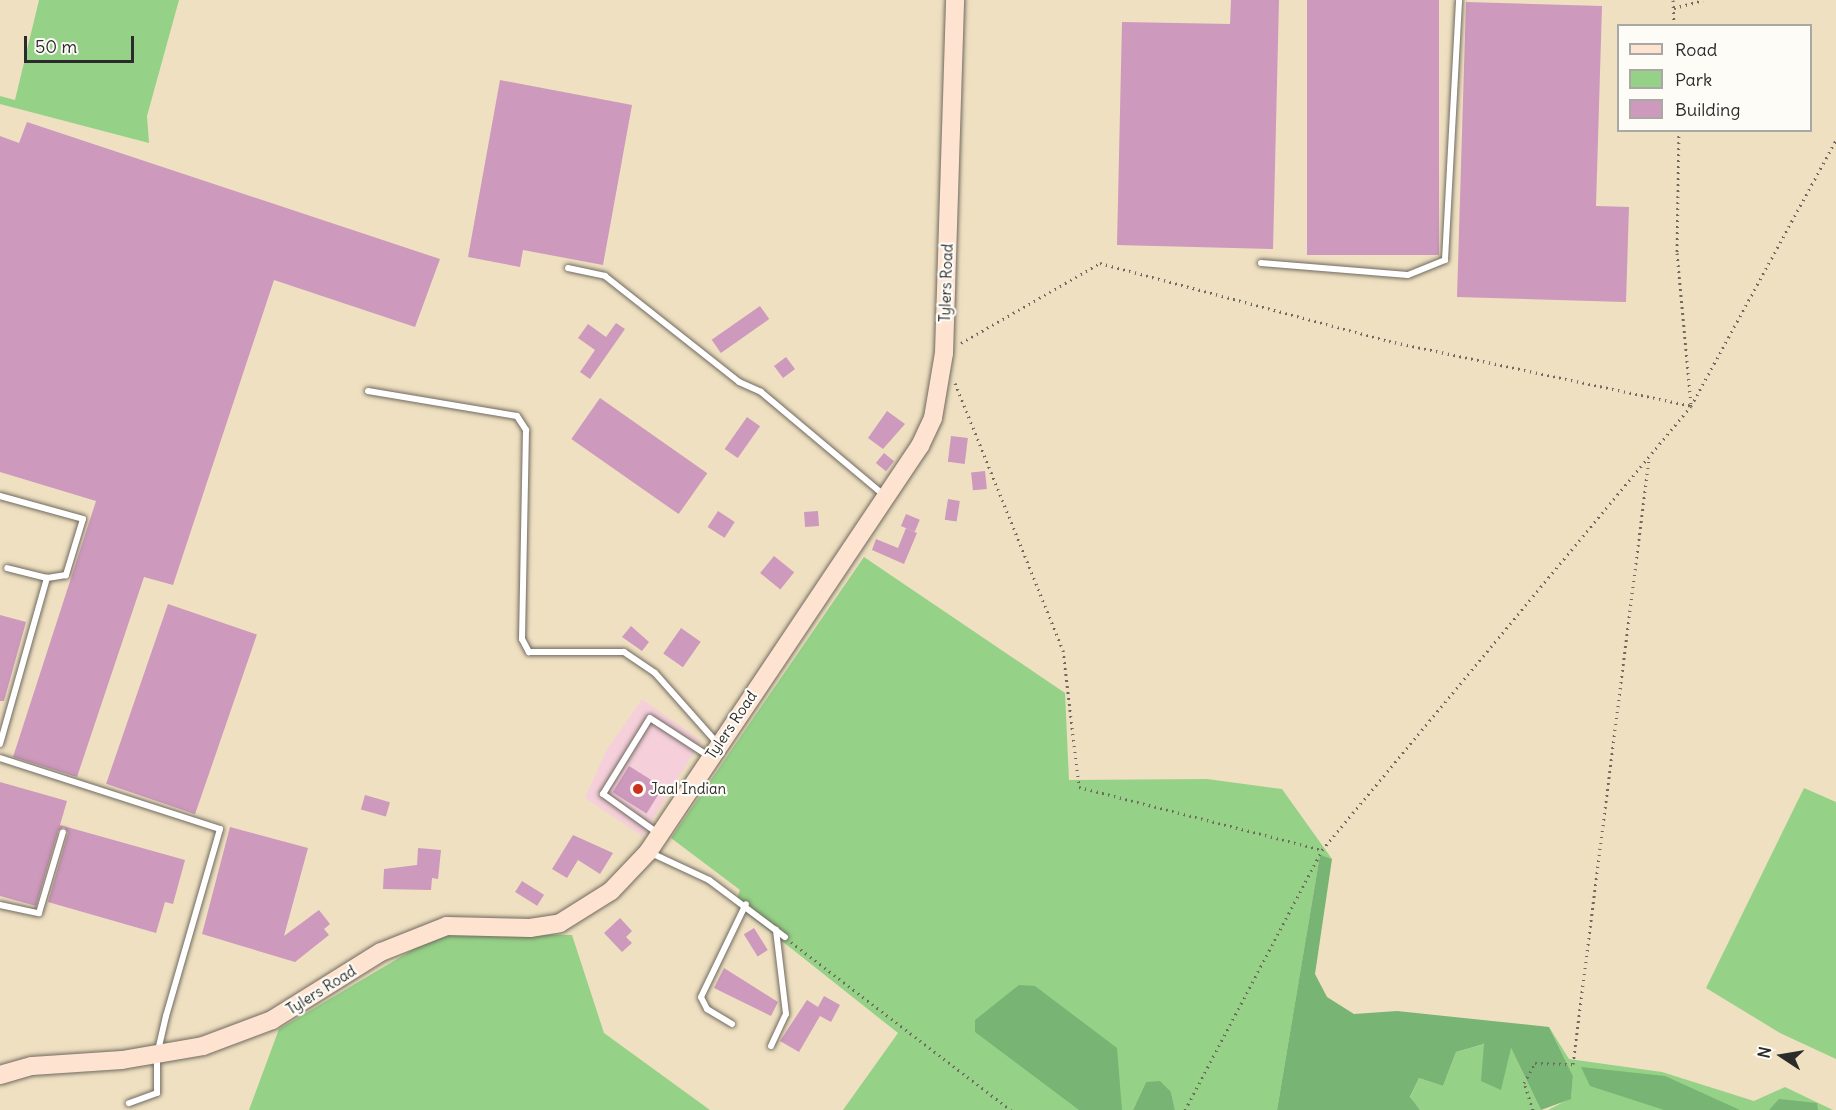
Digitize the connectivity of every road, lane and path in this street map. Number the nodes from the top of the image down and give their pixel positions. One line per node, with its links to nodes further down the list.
1 (955, 0): 11 (street, Tylers Road)
2 (1459, 0): 9 (lane)
3 (1673, 0): 5 (path)
4 (1703, 0): 5 (path)
5 (1674, 8): 6 (path)
6 (1674, 24)
7 (1679, 132): 13 (path)
8 (1836, 140): 13 (path)
9 (1261, 262)
10 (568, 268): 16 (lane)
11 (944, 353): 13 (path); 16 (street, Tylers Road); 24 (path)
12 (368, 392): 20 (lane)
13 (1691, 406): 14 (path)
14 (1649, 456): 24 (path); 37 (path)
15 (0, 496): 18 (lane)
16 (886, 496): 20 (street, Tylers Road)
17 (7, 568): 18 (lane)
18 (46, 578): 19 (lane)
19 (0, 744)
20 (714, 751): 23 (street, Tylers Road); 23 (lane)
21 (0, 758): 32 (lane)
22 (63, 832): 27 (lane)
23 (659, 834): 25 (street, Tylers Road)
24 (1322, 850): 36 (path)
25 (648, 852): 26 (lane); 32 (street, Tylers Road)
26 (746, 904): 28 (lane); 30 (lane)
27 (0, 905)
28 (776, 930): 29 (lane); 31 (lane)
29 (784, 937): 35 (path)
30 (732, 1024)
31 (771, 1046)
32 (157, 1055): 33 (street, Tylers Road); 34 (lane)
33 (0, 1075)
34 (129, 1103)
35 (1011, 1110)
36 (1185, 1110)
37 (1533, 1110)

